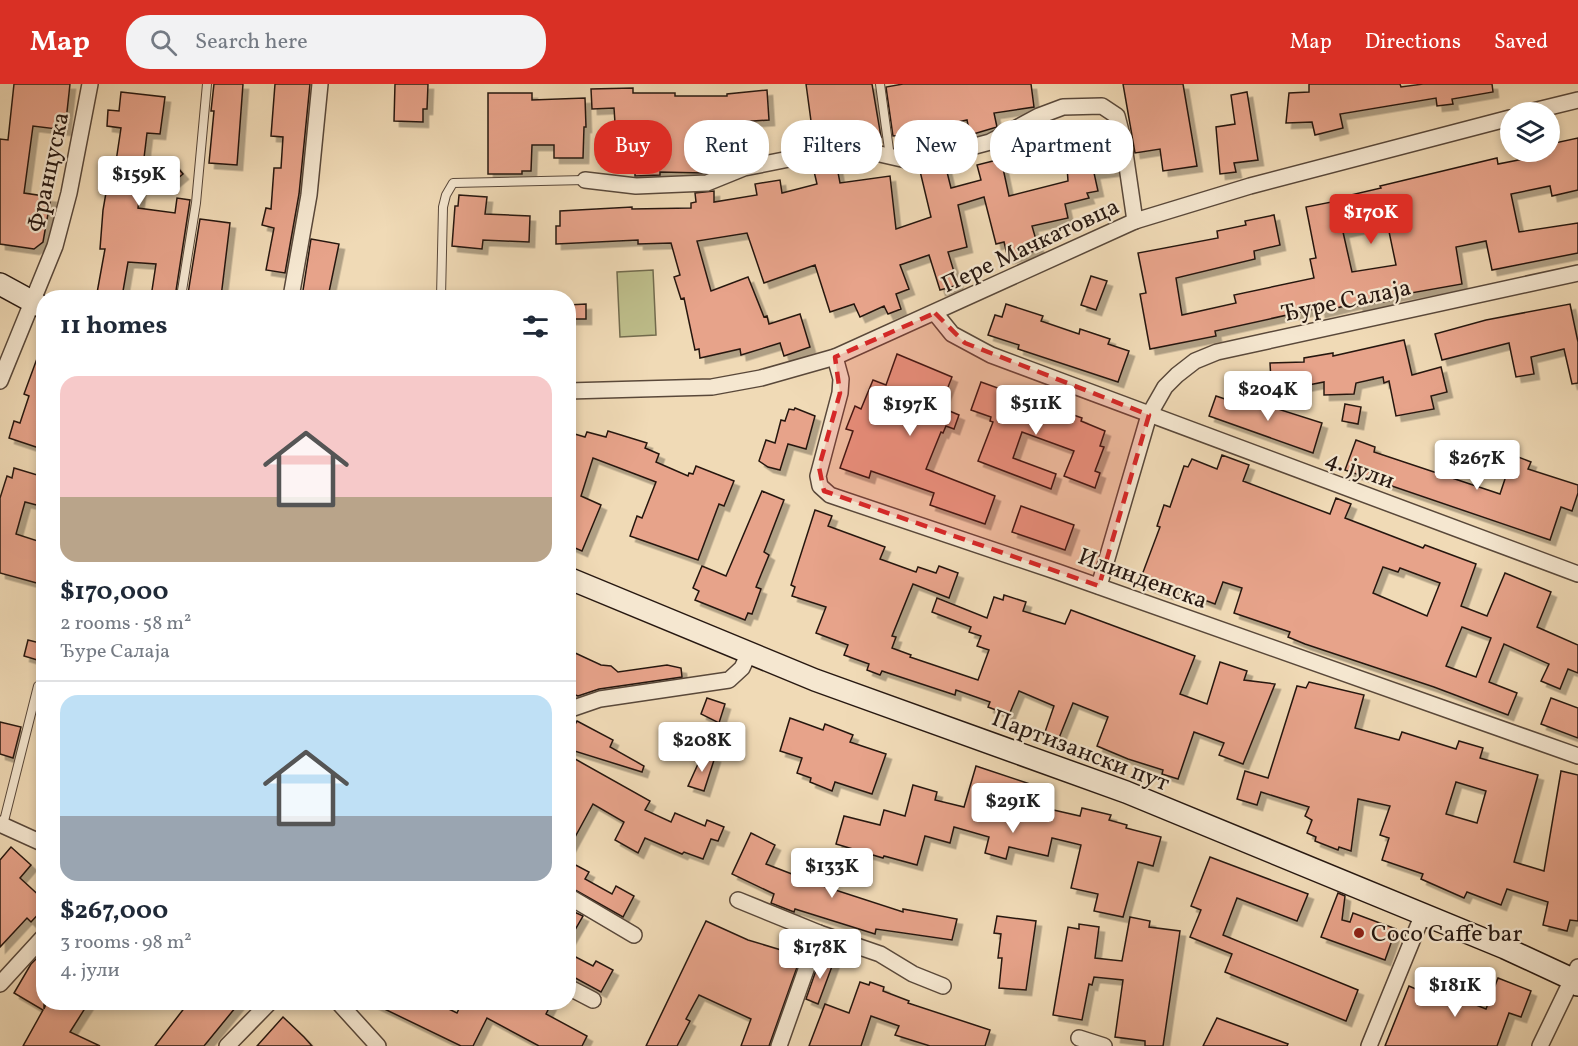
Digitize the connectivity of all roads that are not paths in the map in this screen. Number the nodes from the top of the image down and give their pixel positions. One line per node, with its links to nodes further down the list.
1 (90, 84): 13 (street, Француска)
2 (207, 84): 14 (lane)
3 (320, 84): 15 (street)
4 (880, 84): 8 (lane)
5 (1578, 100): 6 (street)
6 (1560, 104)
7 (1500, 120): 10 (street, Пере Мачкатовца)
8 (890, 157): 9 (street); 10 (street)
9 (585, 180): 16 (lane)
10 (1135, 221): 19 (street, Пере Мачкатовца)
11 (1578, 273): 23 (street, Ђуре Салаја)
12 (0, 284): 17 (main road)
13 (42, 290)
14 (182, 290)
15 (292, 290)
16 (441, 290)
17 (36, 303)
18 (36, 308): 21 (street, Француска)
19 (935, 314): 20 (street, Пере Мачкатовца); 23 (street, 4. јули)
20 (834, 357): 22 (street, Пере Мачкатовца); 26 (street, Илинденска)
21 (0, 381)
22 (576, 391)
23 (1149, 415): 24 (street, 4. јули); 26 (street, Ђуре Салаја)
24 (1578, 574)
25 (576, 581): 27 (main road, Партизански пут)
26 (1099, 586): 30 (street, Илинденска)
27 (749, 653): 29 (street); 35 (main road, Партизански пут)
28 (36, 694): 31 (lane)
29 (576, 707)
30 (1578, 756)
31 (2, 825): 32 (street)
32 (36, 840)
33 (738, 900): 36 (street)
34 (576, 901): 37 (street)
35 (1423, 914): 39 (main road, Партизански пут); 51 (street)
36 (819, 933): 41 (street); 49 (street)
37 (634, 935)
38 (36, 945): 40 (street)
39 (1576, 978): 52 (street)
40 (0, 984)
41 (943, 986)
42 (576, 991): 43 (street)
43 (593, 1000)
44 (262, 1010): 47 (street)
45 (345, 1010): 48 (street)
46 (1079, 1038): 50 (street)
47 (227, 1046)
48 (378, 1046)
49 (779, 1046)
50 (1104, 1046)
51 (1369, 1046)
52 (1540, 1046)

